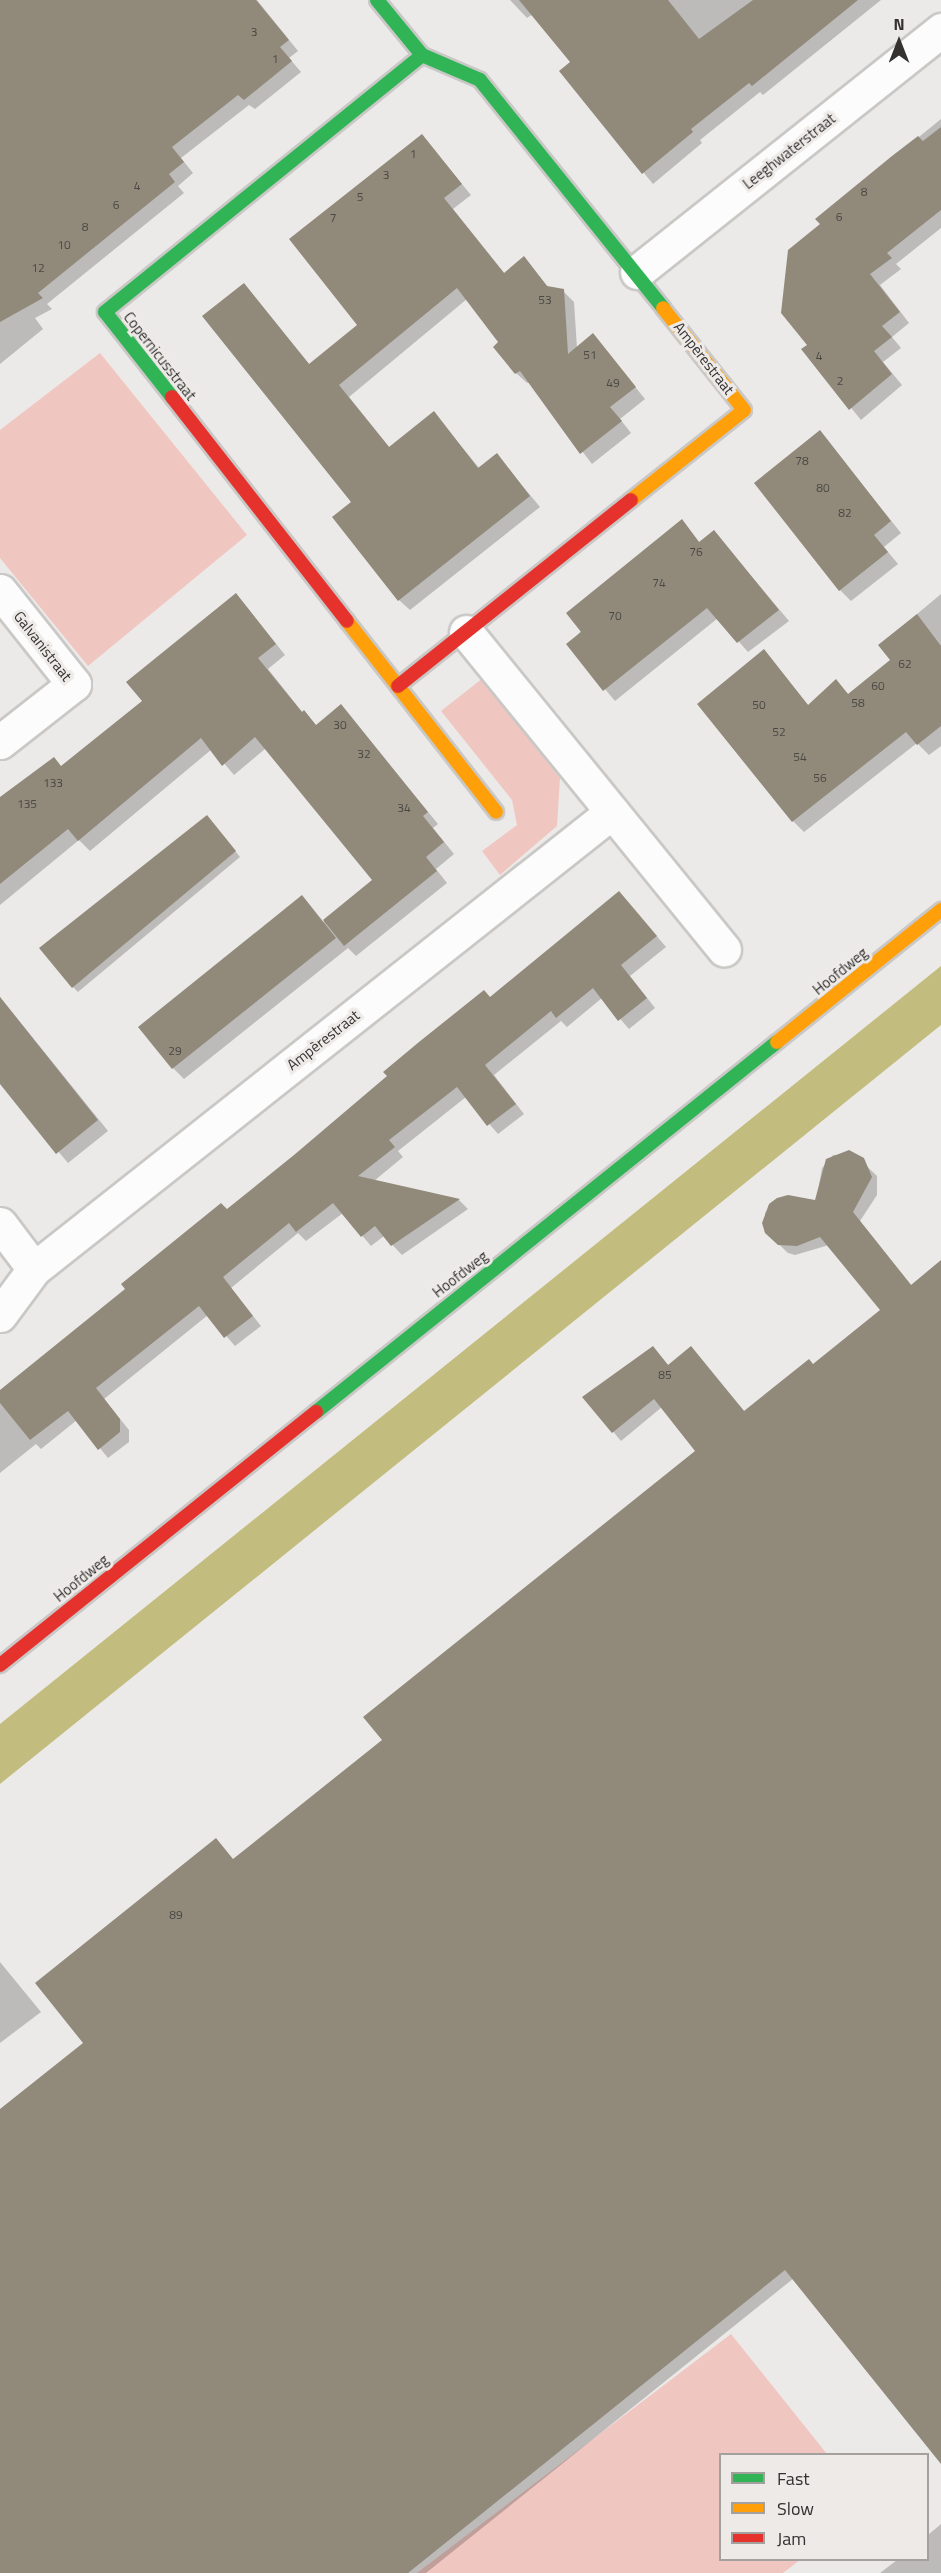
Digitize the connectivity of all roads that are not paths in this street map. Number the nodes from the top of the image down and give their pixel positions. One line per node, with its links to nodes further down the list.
1 (377, 0): 3 (street)
2 (941, 30): 4 (street, Leeghwaterstraat)
3 (422, 55): 4 (street, Ampèrestraat); 7 (street, Copernicusstraat)
4 (637, 272): 6 (street, Ampèrestraat)
5 (0, 591): 8 (street, Galvanistraat)
6 (466, 632): 7 (street, Ampèrestraat); 10 (street)
7 (398, 686): 9 (street)
8 (0, 742)
9 (496, 812)
10 (612, 812): 12 (street); 14 (street, Ampèrestraat)
11 (941, 910): 16 (street, Hoofdweg)
12 (724, 950)
13 (0, 1224): 14 (street)
14 (34, 1269): 15 (street, Ampèrestraat)
15 (0, 1315)
16 (0, 1665)

